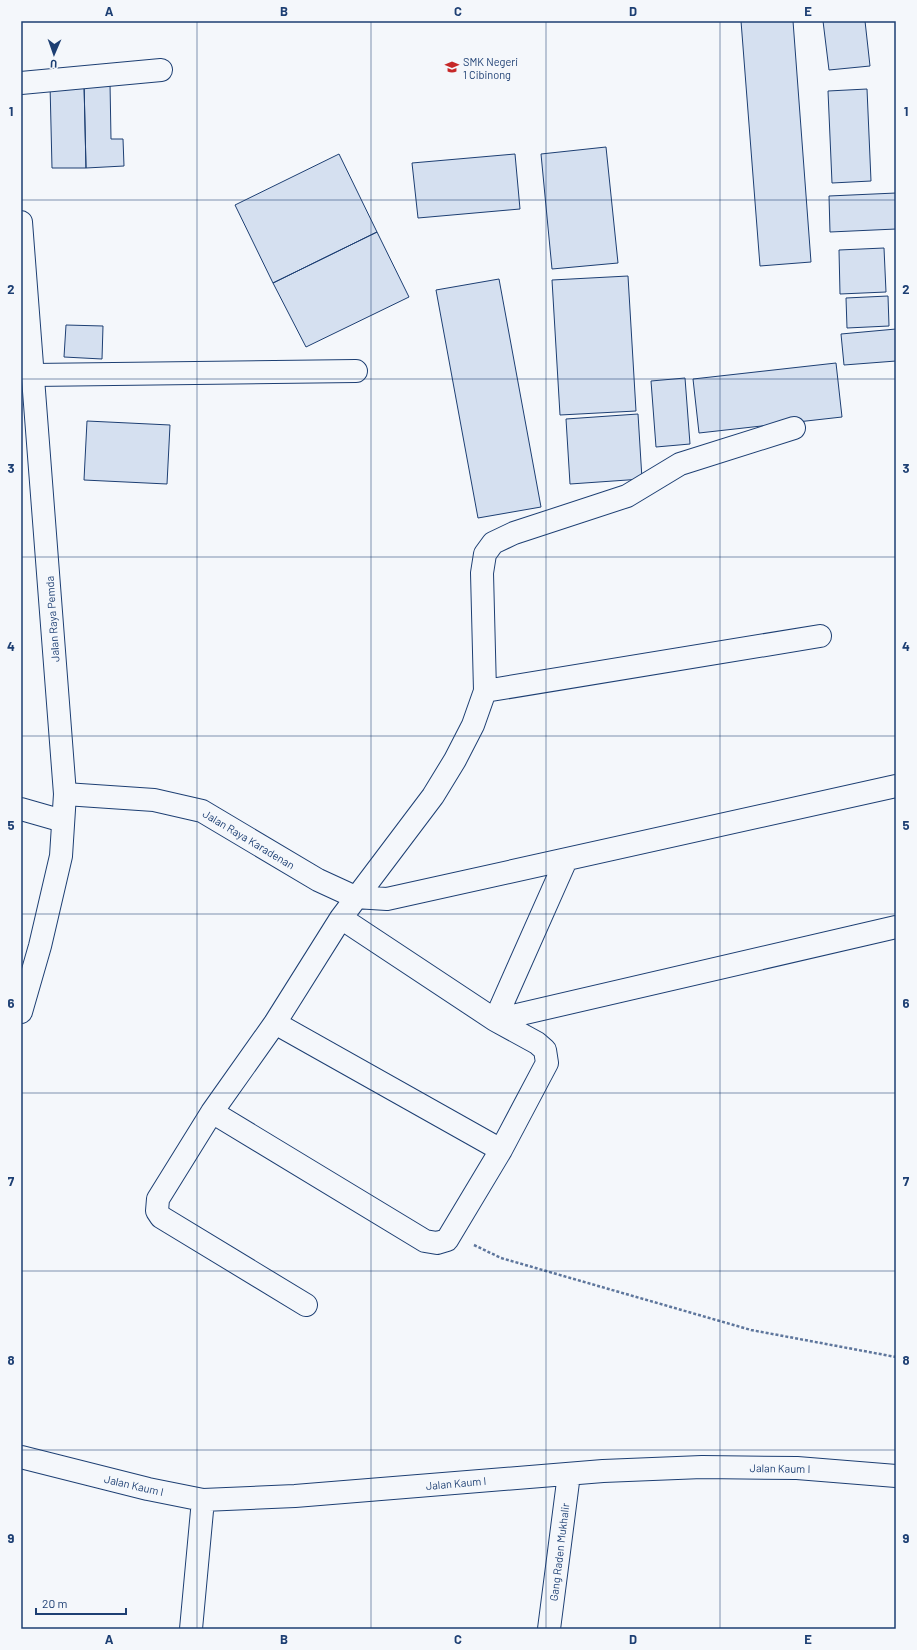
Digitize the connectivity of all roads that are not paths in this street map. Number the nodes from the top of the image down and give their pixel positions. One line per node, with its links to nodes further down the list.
1 (162, 70): 2 (street)
2 (21, 83)
3 (21, 222): 5 (street, Jalan Raya Pemda)
4 (356, 371): 5 (street)
5 (33, 375): 10 (street, Jalan Raya Pemda)
6 (794, 428): 8 (street)
7 (820, 636): 8 (street)
8 (485, 691): 14 (street)
9 (896, 786): 13 (street)
10 (65, 794): 12 (street, Jalan Raya Pemda); 14 (street, Jalan Raya Karadenan)
11 (21, 809): 12 (street)
12 (63, 821): 17 (street, Jalan Raya Pemda)
13 (566, 860): 14 (street); 18 (street)
14 (355, 897): 15 (street)
15 (341, 918): 18 (street); 19 (street)
16 (896, 927): 18 (street)
17 (21, 1012)
18 (495, 1020): 21 (street)
19 (275, 1023): 20 (street); 21 (street)
20 (212, 1112): 21 (street); 22 (street)
21 (501, 1150)
22 (306, 1305)
23 (21, 1458): 26 (street, Jalan Kaum I)
24 (569, 1474): 25 (street, Jalan Kaum I); 26 (street, Jalan Kaum I); 28 (street, Gang Raden Mukhalir)
25 (896, 1476)
26 (203, 1500): 27 (street)
27 (192, 1629)
28 (549, 1629)

